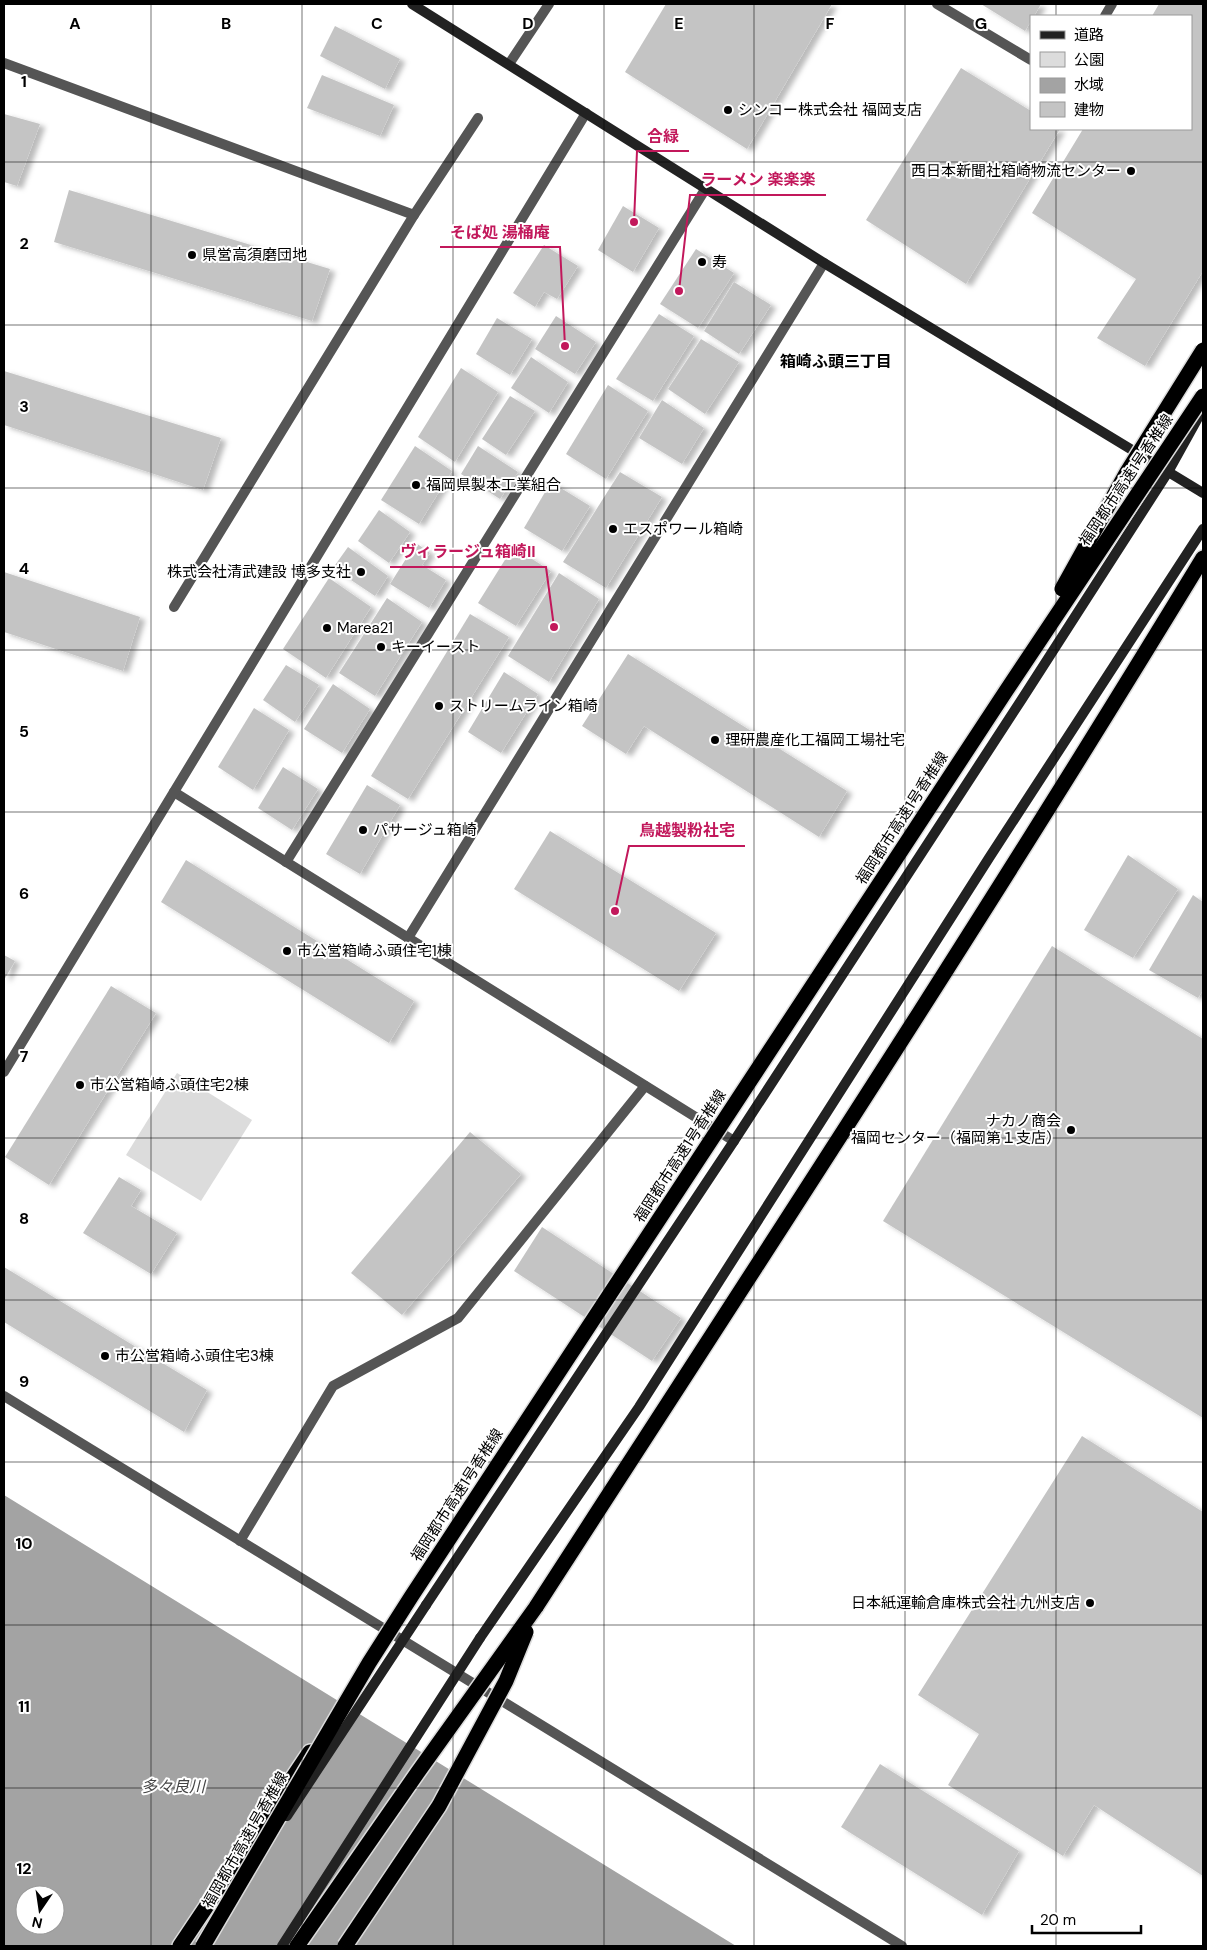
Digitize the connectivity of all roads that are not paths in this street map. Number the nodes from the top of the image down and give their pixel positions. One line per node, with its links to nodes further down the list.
1 (412, 4): 8 (street)
2 (549, 4): 8 (street)
3 (937, 4): 6 (street)
4 (1112, 4): 5 (street)
5 (1106, 15)
6 (1030, 59)
7 (4, 63): 12 (street)
8 (510, 64): 9 (street)
9 (586, 113): 11 (street); 23 (street)
10 (478, 118): 12 (street)
11 (706, 188): 13 (street); 24 (street)
12 (414, 215): 21 (street)
13 (824, 263): 17 (street); 25 (street)
14 (1203, 350): 22 (highway, bridge)
15 (1203, 396): 22 (highway, 福岡都市高速1号香椎線, bridge)
16 (1203, 409): 17 (street)
17 (1168, 472): 18 (street); 28 (street)
18 (1203, 493)
19 (1203, 529): 35 (street, bridge)
20 (1203, 558): 31 (highway)
21 (174, 607)
22 (1006, 691): 32 (highway, 福岡都市高速1号香椎線, bridge)
23 (174, 792): 24 (street); 26 (street)
24 (286, 862): 25 (street)
25 (408, 938): 27 (street)
26 (4, 1072)
27 (645, 1086): 28 (street); 30 (street)
28 (734, 1141): 34 (street, bridge)
29 (4, 1396): 30 (street)
30 (240, 1541): 38 (street)
31 (536, 1607): 36 (highway, bridge); 37 (highway, bridge)
32 (369, 1662): 33 (highway, bridge); 34 (highway, 福岡都市高速1号香椎線, bridge)
33 (180, 1946)
34 (202, 1946)
35 (282, 1946)
36 (297, 1946)
37 (345, 1946)
38 (902, 1946)

